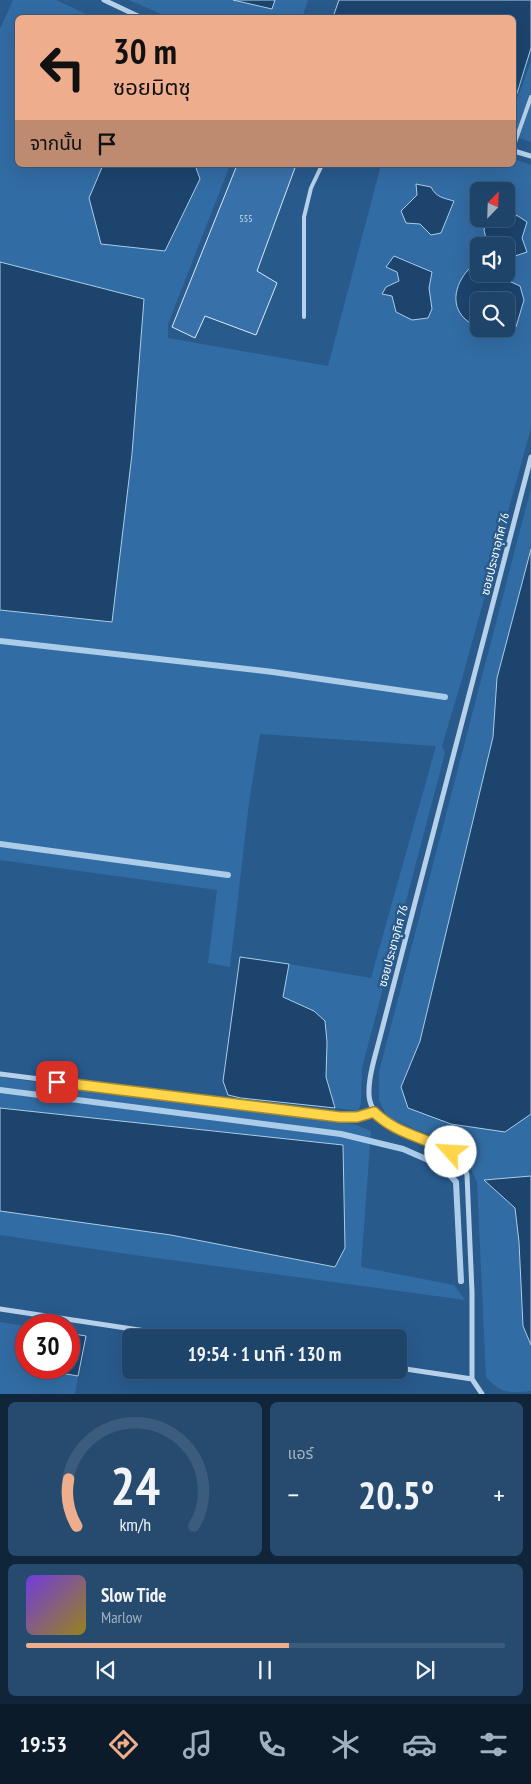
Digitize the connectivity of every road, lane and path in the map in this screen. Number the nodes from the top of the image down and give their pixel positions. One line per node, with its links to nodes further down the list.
1 (104, 0): 2 (street)
2 (117, 3): 3 (street)
3 (137, 15)
4 (531, 96): 5 (lane)
5 (516, 139)
6 (516, 152): 7 (street)
7 (531, 156)
8 (321, 167): 9 (lane)
9 (304, 317)
10 (531, 457): 12 (street, ซอยประชาอุทิศ 76)
11 (0, 1074): 12 (street)
12 (374, 1112): 16 (street)
13 (0, 1309): 14 (street)
14 (132, 1329)
15 (407, 1369): 16 (street)
16 (472, 1379): 17 (street)
17 (482, 1394)

